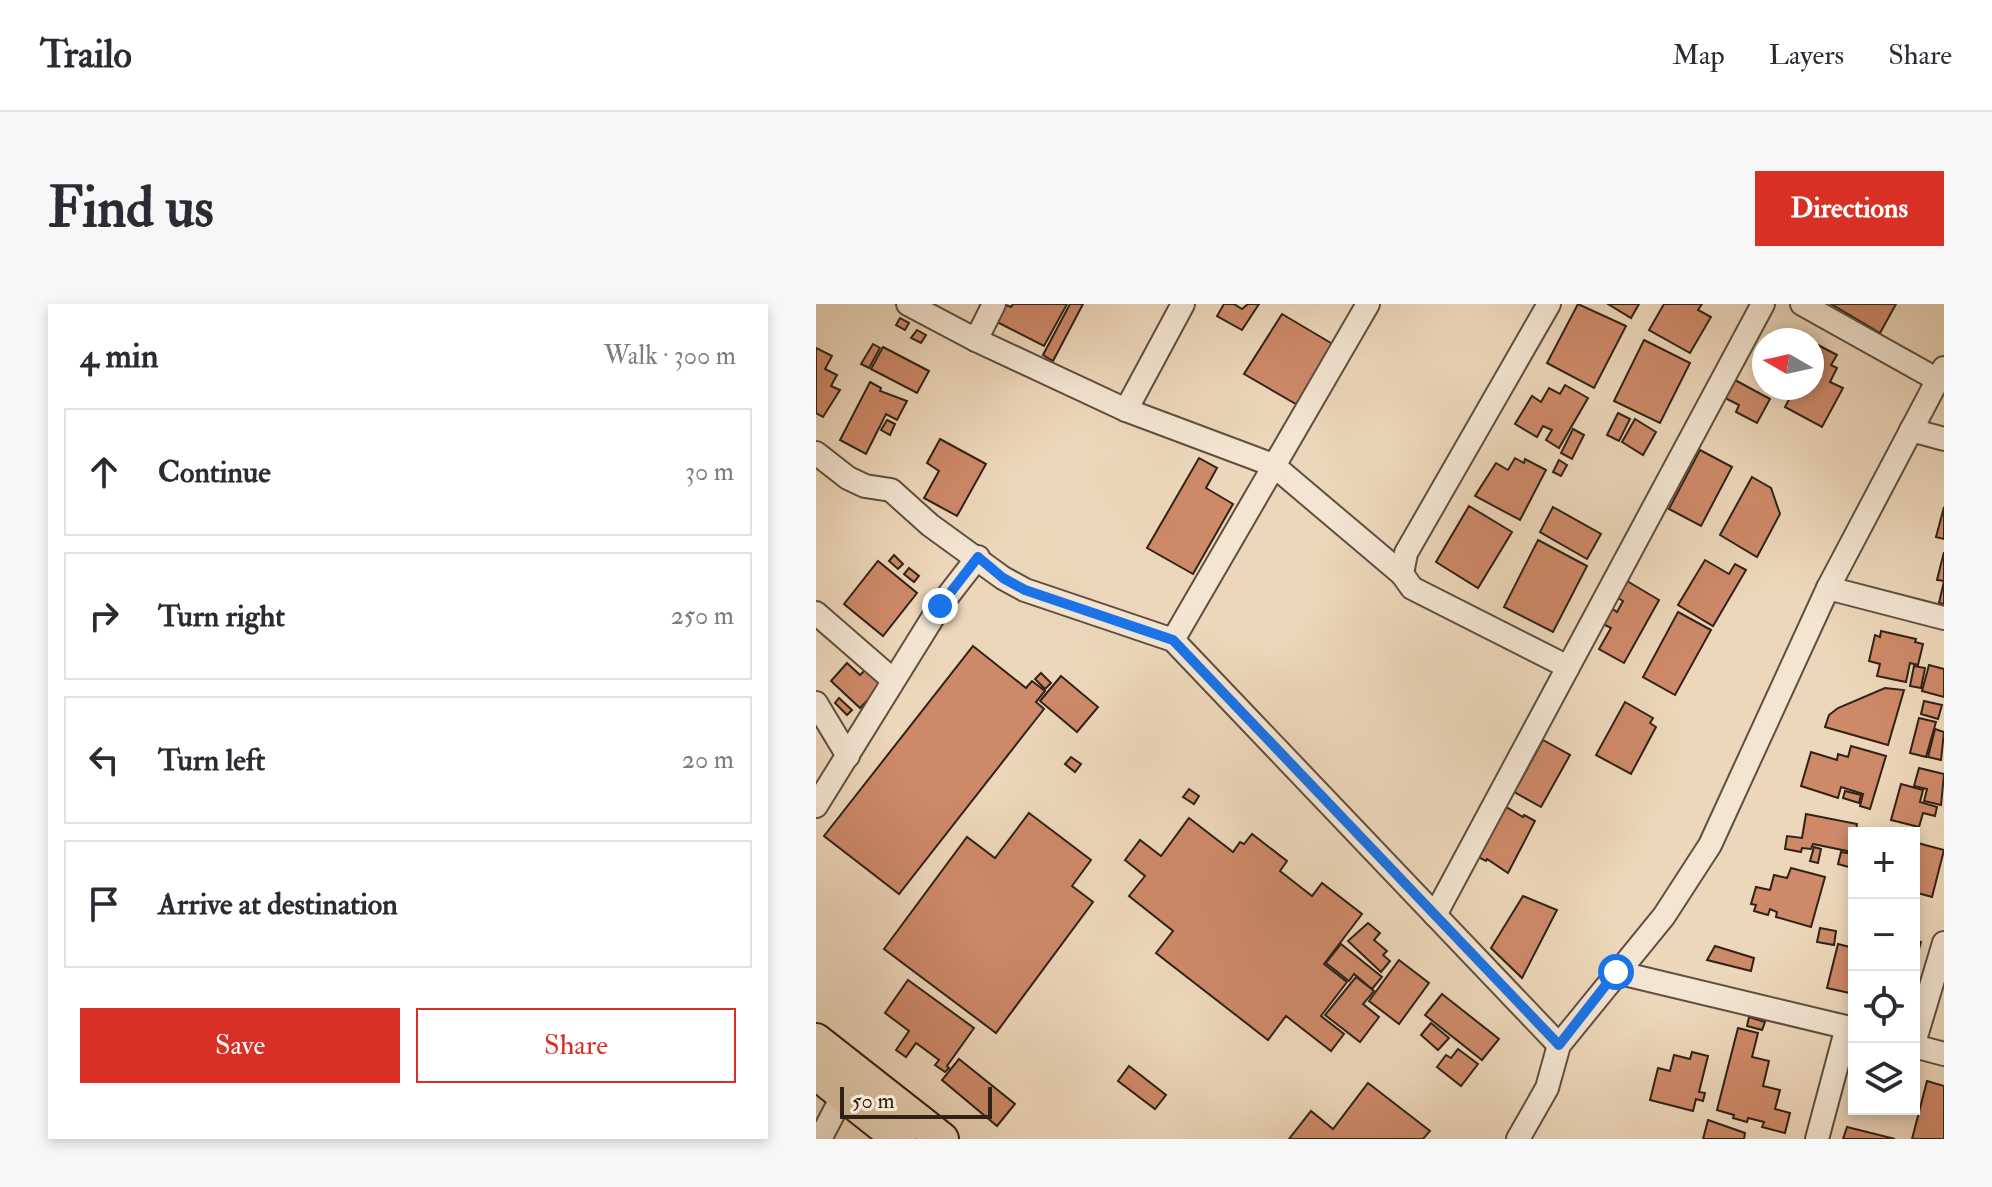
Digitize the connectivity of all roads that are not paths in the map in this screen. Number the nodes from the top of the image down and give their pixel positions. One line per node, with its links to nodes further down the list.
1 (908, 304): 8 (street)
2 (994, 304): 8 (street)
3 (1183, 304): 10 (street)
4 (1368, 304): 14 (street)
5 (1549, 304): 16 (street)
6 (1763, 304): 21 (street)
7 (1802, 304): 9 (street)
8 (976, 340): 10 (street)
9 (1941, 374): 11 (street)
10 (1126, 410): 14 (street)
11 (1911, 430): 12 (street); 17 (street)
12 (1944, 439)
13 (816, 453): 15 (street)
14 (1273, 465): 16 (street); 20 (street)
15 (978, 557): 20 (street); 22 (street)
16 (1402, 574): 21 (street)
17 (1828, 588): 19 (street); 28 (street)
18 (816, 613): 22 (street)
19 (1944, 618)
20 (1173, 640): 26 (street)
21 (1568, 667): 26 (street)
22 (893, 680): 24 (street)
23 (816, 703): 24 (street)
24 (848, 756): 25 (street)
25 (816, 806)
26 (1435, 915): 33 (street)
27 (1944, 943): 32 (street)
28 (1616, 972): 29 (street); 33 (street)
29 (1848, 1027)
30 (1848, 1038): 42 (street)
31 (816, 1040): 40 (highway)
32 (1915, 1043)
33 (1559, 1045): 41 (street)
34 (1920, 1047): 35 (street)
35 (1944, 1054)
36 (816, 1073): 37 (highway)
37 (843, 1095): 38 (street); 39 (highway)
38 (820, 1139)
39 (899, 1139)
40 (942, 1139)
41 (1518, 1139)
42 (1817, 1139)

